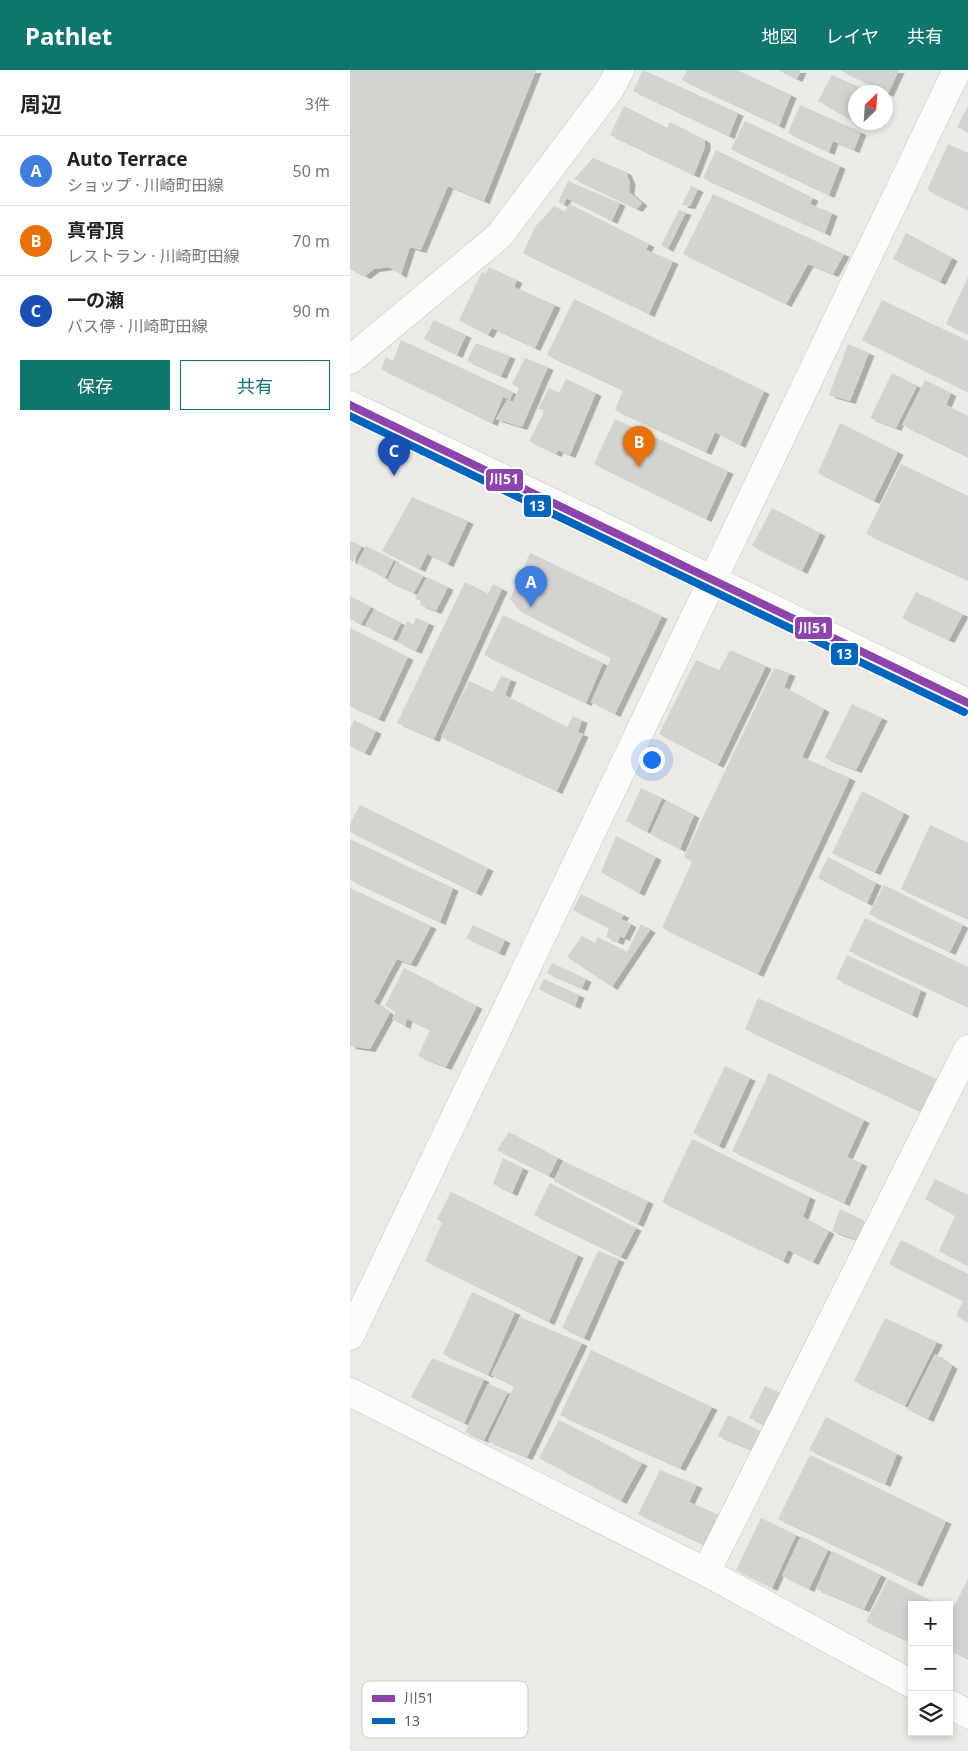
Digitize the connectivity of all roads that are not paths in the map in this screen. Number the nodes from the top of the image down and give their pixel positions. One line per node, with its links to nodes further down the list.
1 (620, 70): 3 (street)
2 (957, 70): 5 (street)
3 (350, 360)
4 (350, 405): 5 (street)
5 (713, 579): 6 (street); 8 (street)
6 (968, 703)
7 (968, 1049): 10 (street)
8 (350, 1336)
9 (350, 1392): 10 (street)
10 (706, 1572): 11 (street)
11 (908, 1682)
12 (953, 1706): 13 (street)
13 (968, 1714)

